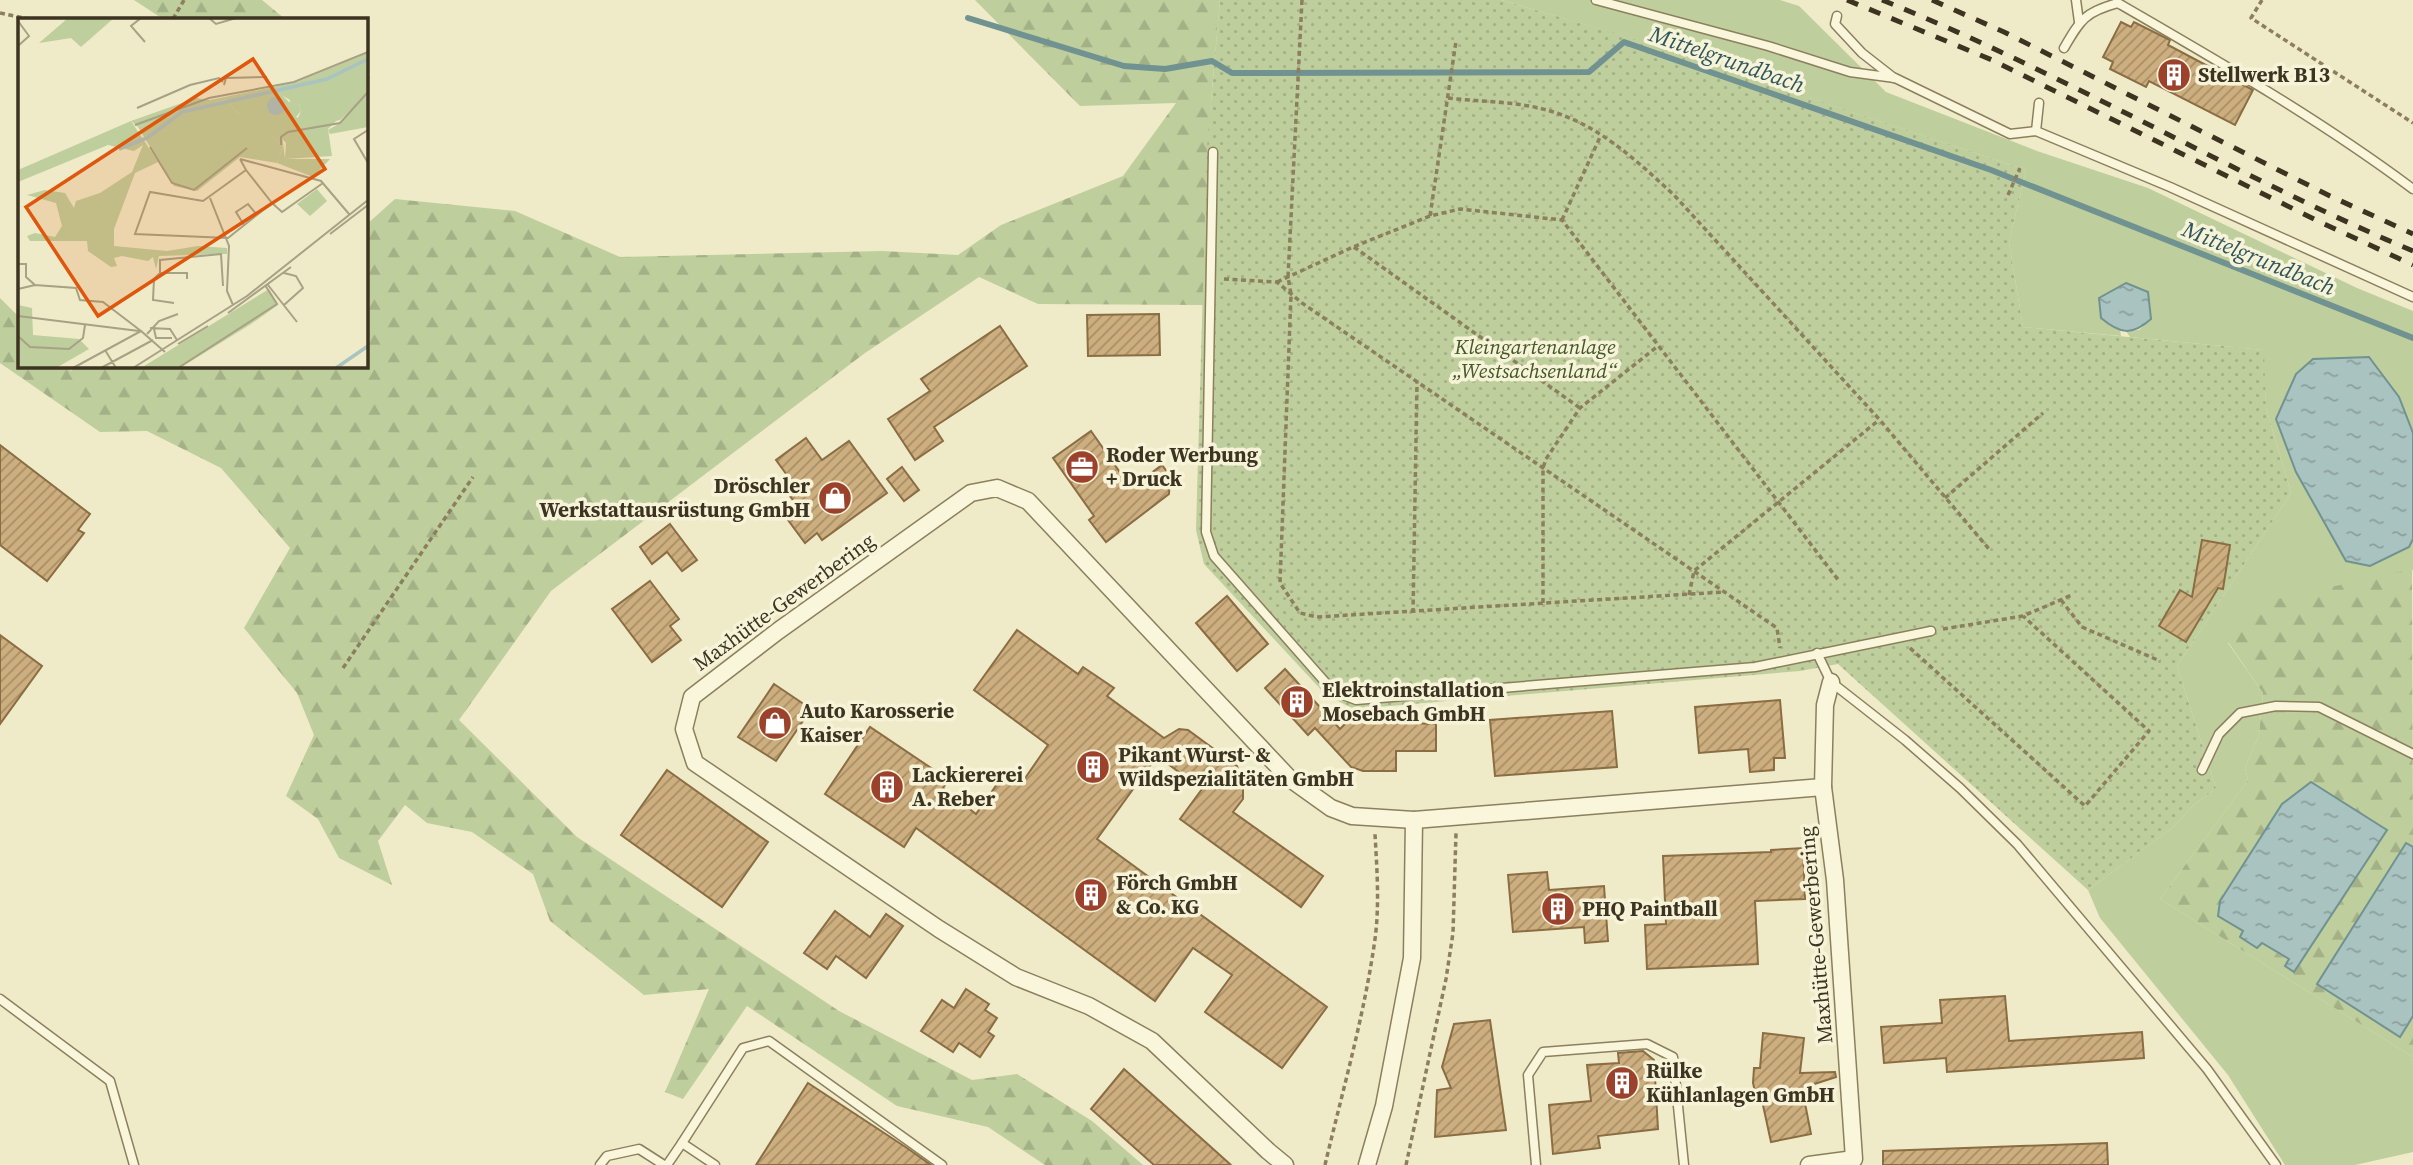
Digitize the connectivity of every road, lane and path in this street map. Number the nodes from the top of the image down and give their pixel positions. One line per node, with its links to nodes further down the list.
1 (184, 0): 10 (path)
2 (1302, 0): 27 (path)
3 (1596, 0): 14 (lane)
4 (2076, 0): 11 (lane)
5 (2262, 0): 17 (path)
6 (2114, 2): 11 (lane); 22 (lane)
7 (0, 13): 9 (path)
8 (1836, 16): 14 (lane)
9 (24, 18)
10 (174, 18)
11 (2079, 22): 13 (lane)
12 (1456, 41): 15 (path)
13 (2064, 48)
14 (1895, 78): 18 (lane)
15 (1448, 98): 19 (path); 24 (path)
16 (2039, 103): 18 (lane)
17 (2413, 123)
18 (2036, 131): 31 (lane)
19 (1601, 135): 25 (path); 36 (path)
20 (1213, 152): 28 (lane)
21 (2020, 168): 23 (path)
22 (2413, 190)
23 (2008, 195)
24 (1430, 216): 25 (path); 26 (path)
25 (1562, 220): 32 (path)
26 (1353, 247): 27 (path); 34 (path)
27 (1289, 277): 29 (path); 30 (path)
28 (1211, 278): 29 (path); 54 (lane)
29 (1277, 282): 30 (path)
30 (1291, 294): 33 (path); 49 (path)
31 (2413, 297)
32 (1658, 346): 34 (path); 40 (path)
33 (1417, 382): 37 (path); 49 (path)
34 (1580, 408): 37 (path)
35 (2043, 413): 39 (path)
36 (1880, 419): 39 (path); 40 (path)
37 (1543, 468): 42 (path); 48 (path)
38 (473, 477): 56 (path)
39 (1945, 498): 41 (path)
40 (1777, 502): 42 (path); 43 (path)
41 (1989, 549)
42 (1694, 571): 44 (path); 45 (path)
43 (1839, 581)
44 (1724, 592): 45 (path); 54 (path)
45 (1689, 595): 48 (path)
46 (2072, 595): 47 (path)
47 (2061, 600): 50 (path); 55 (path)
48 (1543, 603): 49 (path)
49 (1413, 612)
50 (2024, 616): 51 (path); 52 (path)
51 (1931, 631): 52 (lane)
52 (1899, 636): 53 (lane)
53 (1817, 653): 54 (lane); 57 (lane)
54 (1790, 659)
55 (2160, 661)
56 (342, 668)
57 (1831, 682): 60 (street, Maxhütte-Gewerbering); 79 (lane)
58 (2413, 754): 59 (lane)
59 (2202, 770)
60 (1823, 787): 61 (street, Maxhütte-Gewerbering); 66 (street, Maxhütte-Gewerbering)
61 (1458, 817): 63 (street, Maxhütte-Gewerbering); 75 (path)
62 (1374, 818): 63 (street, Maxhütte-Gewerbering); 72 (street, Maxhütte-Gewerbering); 73 (path)
63 (1414, 820): 74 (street)
64 (0, 999): 67 (lane)
65 (682, 1143): 69 (lane); 70 (lane); 71 (lane)
66 (1855, 1162): 78 (street, Maxhütte-Gewerbering)
67 (134, 1165)
68 (600, 1165): 69 (lane)
69 (665, 1165)
70 (715, 1165)
71 (942, 1165)
72 (1285, 1165)
73 (1325, 1165)
74 (1367, 1165)
75 (1406, 1165)
76 (1536, 1165): 77 (lane)
77 (1684, 1165)
78 (1809, 1165)
79 (2276, 1165)

